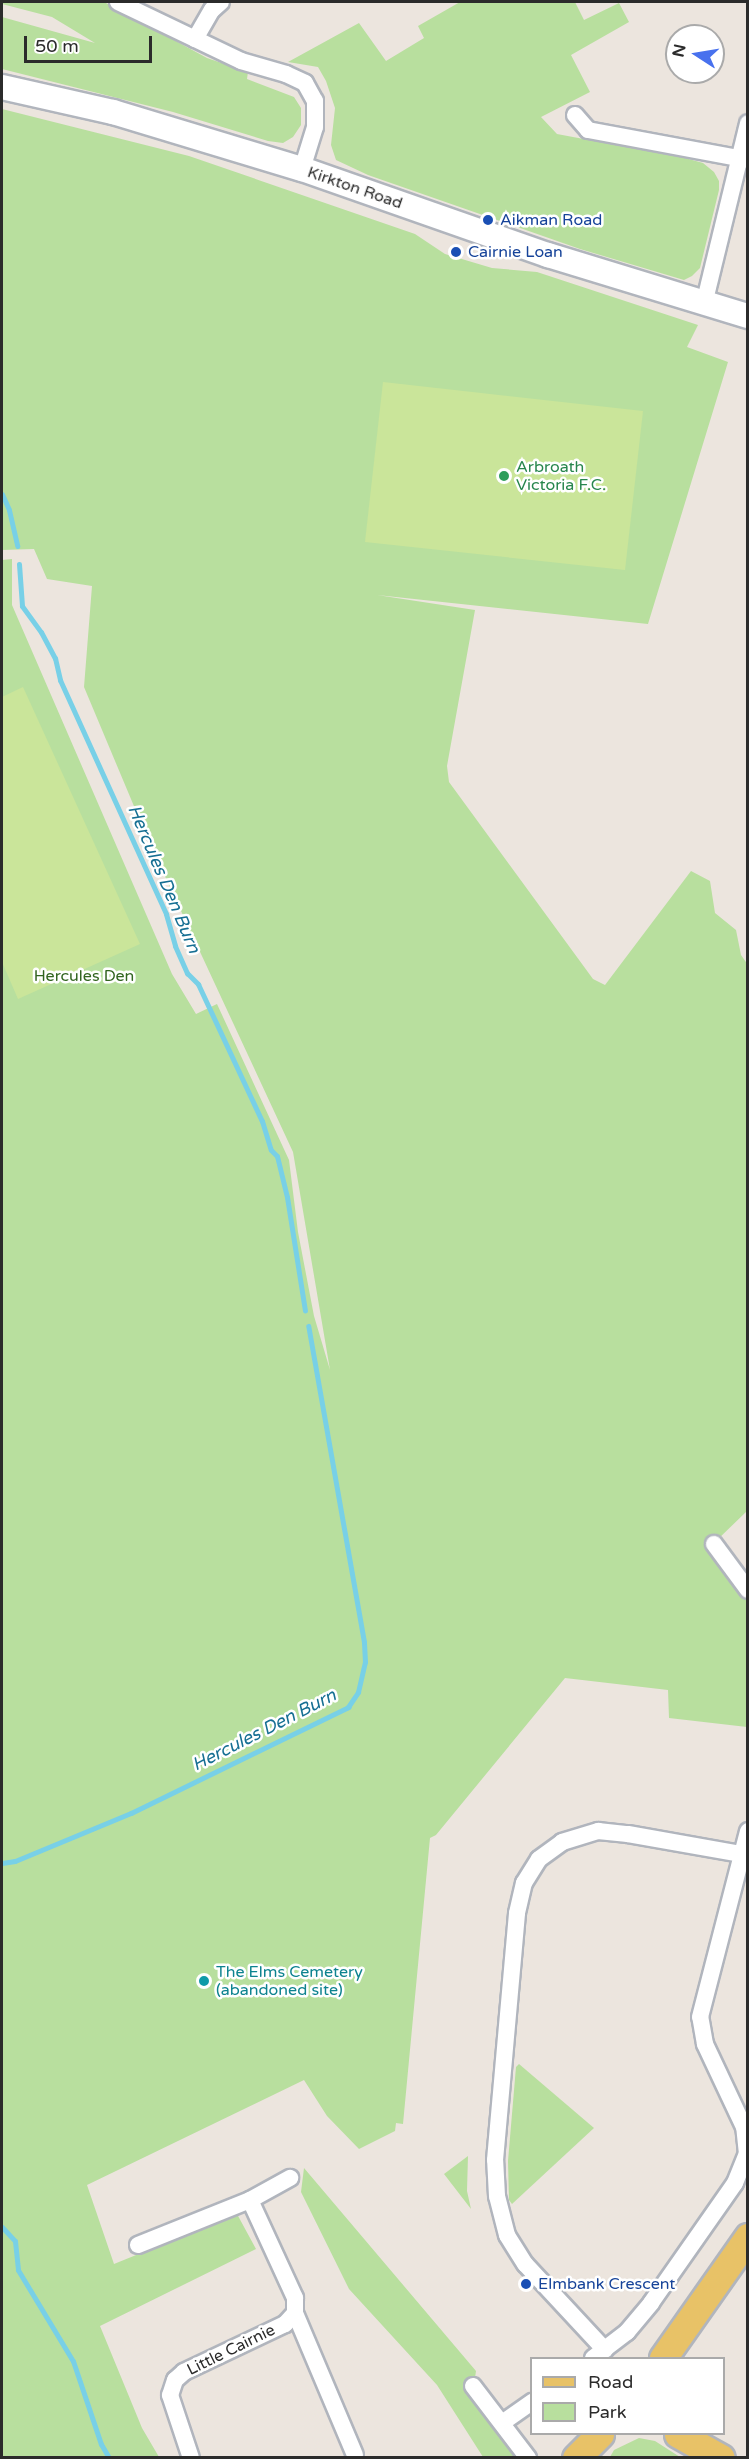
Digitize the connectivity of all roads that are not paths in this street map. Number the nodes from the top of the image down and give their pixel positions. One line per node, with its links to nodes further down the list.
1 (118, 2): 3 (street)
2 (221, 2): 3 (street)
3 (195, 39): 8 (street)
4 (2, 87): 8 (street, Kirkton Road)
5 (574, 115): 7 (street)
6 (747, 123): 7 (street)
7 (743, 160): 9 (street)
8 (302, 169): 9 (street, Kirkton Road)
9 (704, 304): 10 (street)
10 (747, 316)
11 (714, 1544): 12 (street)
12 (747, 1590)
13 (747, 1831): 14 (street)
14 (740, 1854): 20 (street); 20 (street)
15 (290, 2178): 16 (street)
16 (250, 2200): 18 (street); 19 (street, Little Cairnie)
17 (747, 2237): 21 (main road)
18 (138, 2245)
19 (295, 2313): 27 (street, Little Cairnie); 28 (street, Little Cairnie)
20 (599, 2354)
21 (664, 2357)
22 (473, 2386): 24 (street)
23 (530, 2403): 24 (street)
24 (502, 2423): 29 (street)
25 (598, 2435): 30 (main road)
26 (682, 2435): 31 (main road)
27 (191, 2457)
28 (352, 2457)
29 (528, 2457)
30 (576, 2457)
31 (721, 2457)

